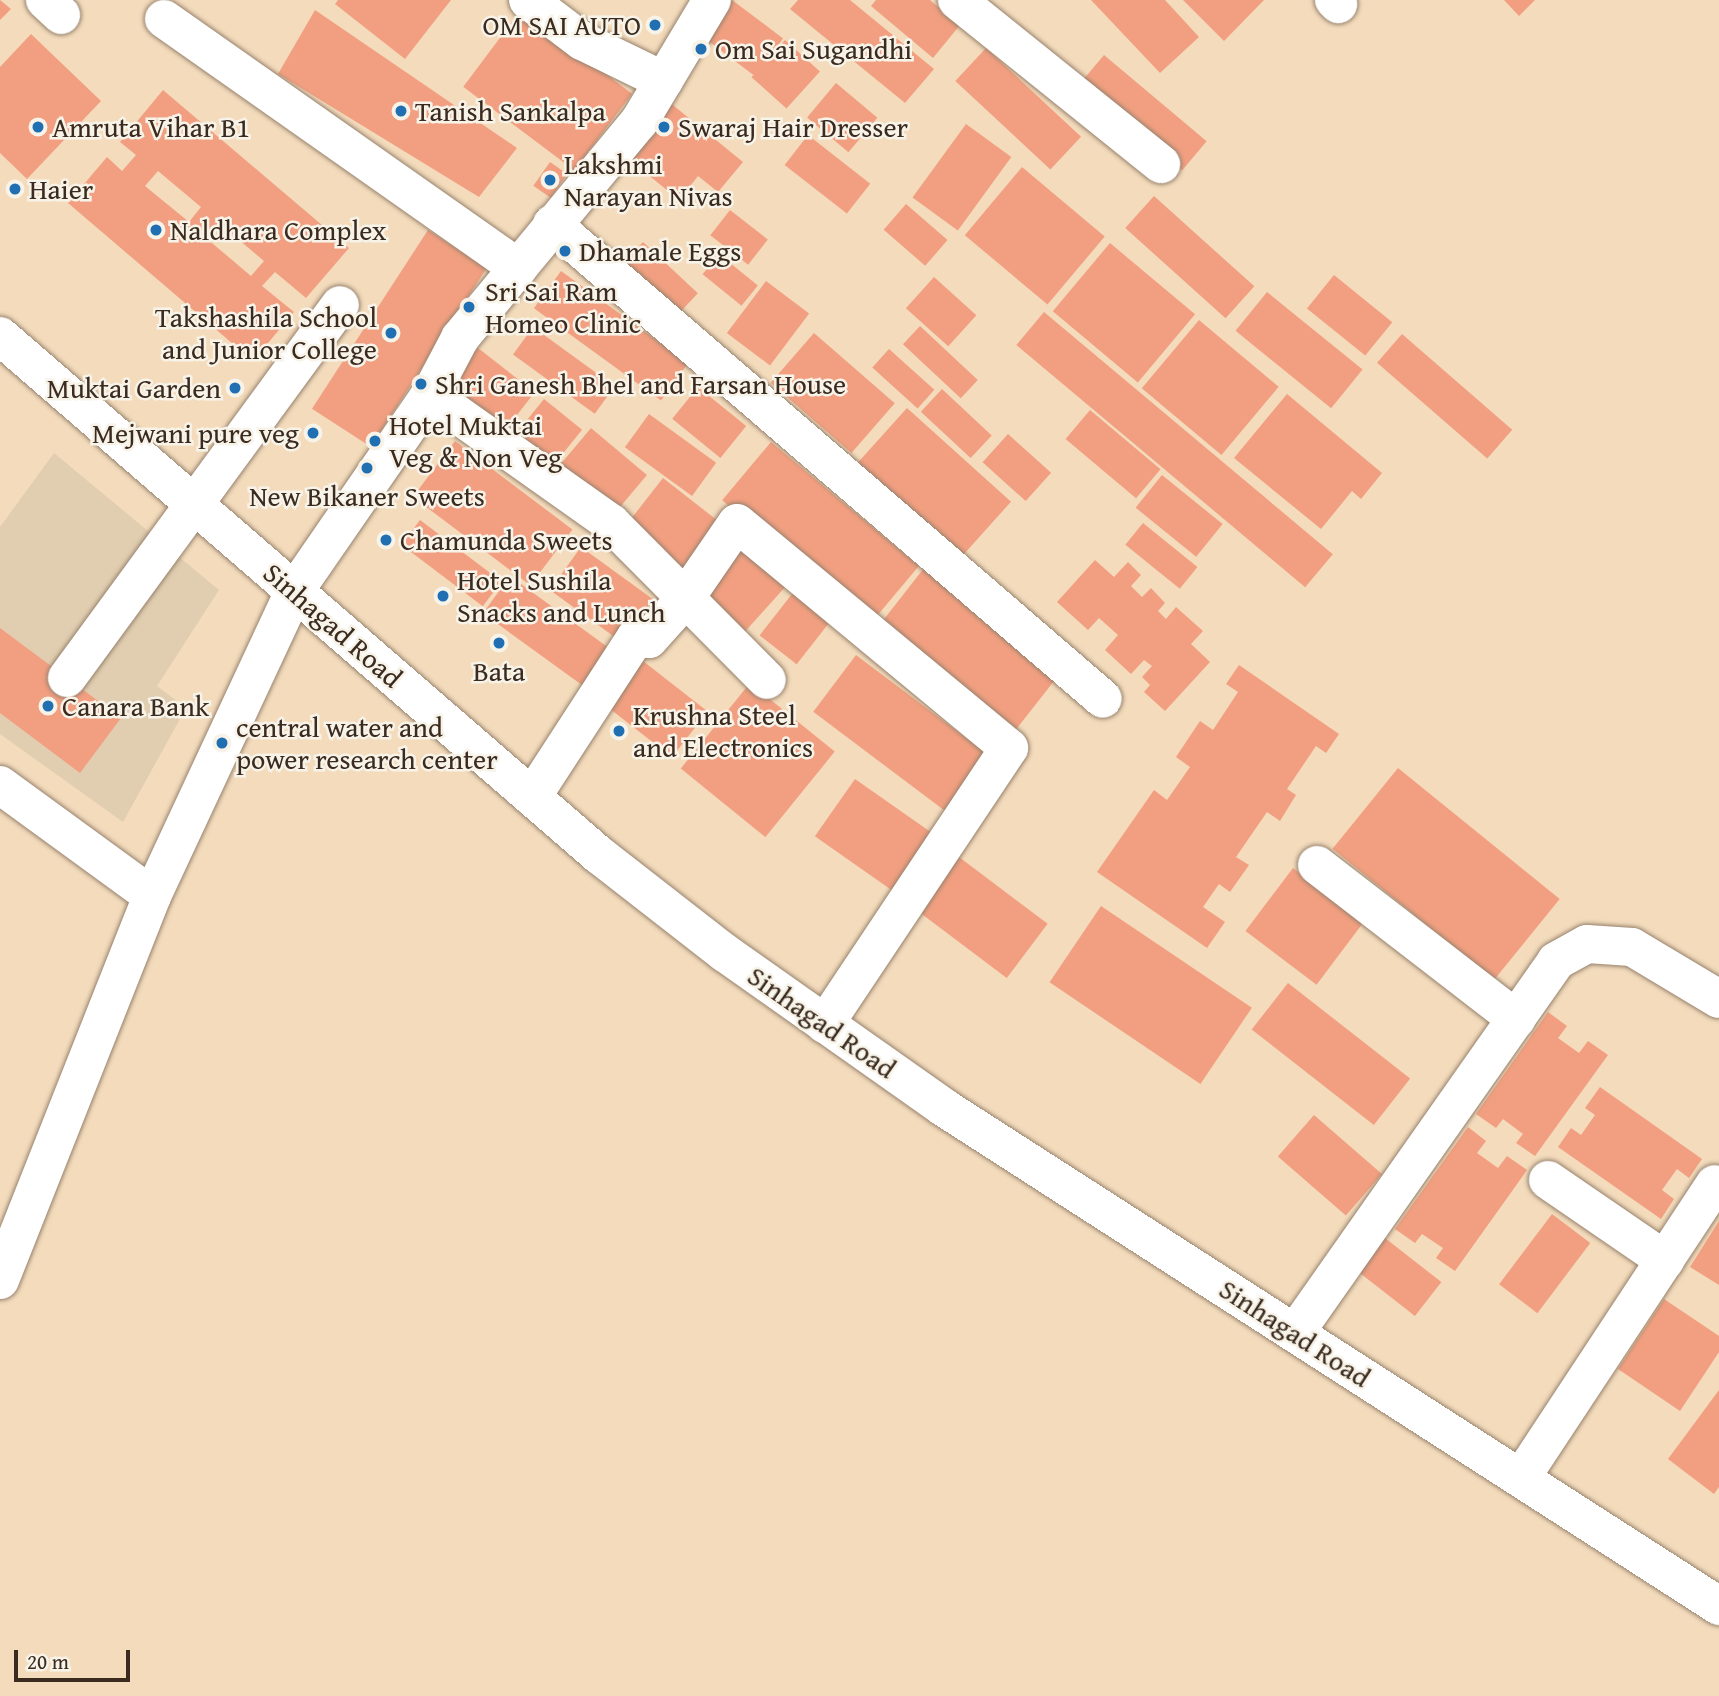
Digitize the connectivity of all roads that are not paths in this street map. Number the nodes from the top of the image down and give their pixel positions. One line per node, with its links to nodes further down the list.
1 (528, 0): 5 (street)
2 (712, 0): 5 (street)
3 (957, 0): 6 (street)
4 (164, 19): 8 (street)
5 (664, 81): 7 (street)
6 (1161, 163)
7 (552, 224): 8 (street); 17 (street)
8 (518, 268): 11 (street)
9 (340, 305): 12 (street)
10 (0, 336): 12 (street, Sinhagad Road)
11 (430, 395): 13 (street); 14 (street)
12 (196, 506): 13 (street, Sinhagad Road); 15 (street)
13 (294, 592): 19 (street, Sinhagad Road); 21 (street)
14 (684, 600): 16 (street); 19 (street); 24 (street)
15 (67, 678)
16 (767, 680)
17 (1103, 699)
18 (0, 785): 21 (street)
19 (531, 797): 24 (street, Sinhagad Road)
20 (1317, 865): 23 (street)
21 (152, 896): 28 (street)
22 (1719, 999): 23 (street)
23 (1516, 1019): 29 (street)
24 (825, 1024): 29 (street, Sinhagad Road)
25 (1548, 1180): 27 (street)
26 (1715, 1184): 27 (street)
27 (1665, 1260): 30 (street)
28 (0, 1280)
29 (1295, 1334): 30 (street, Sinhagad Road)
30 (1521, 1478): 31 (street, Sinhagad Road)
31 (1719, 1606)

